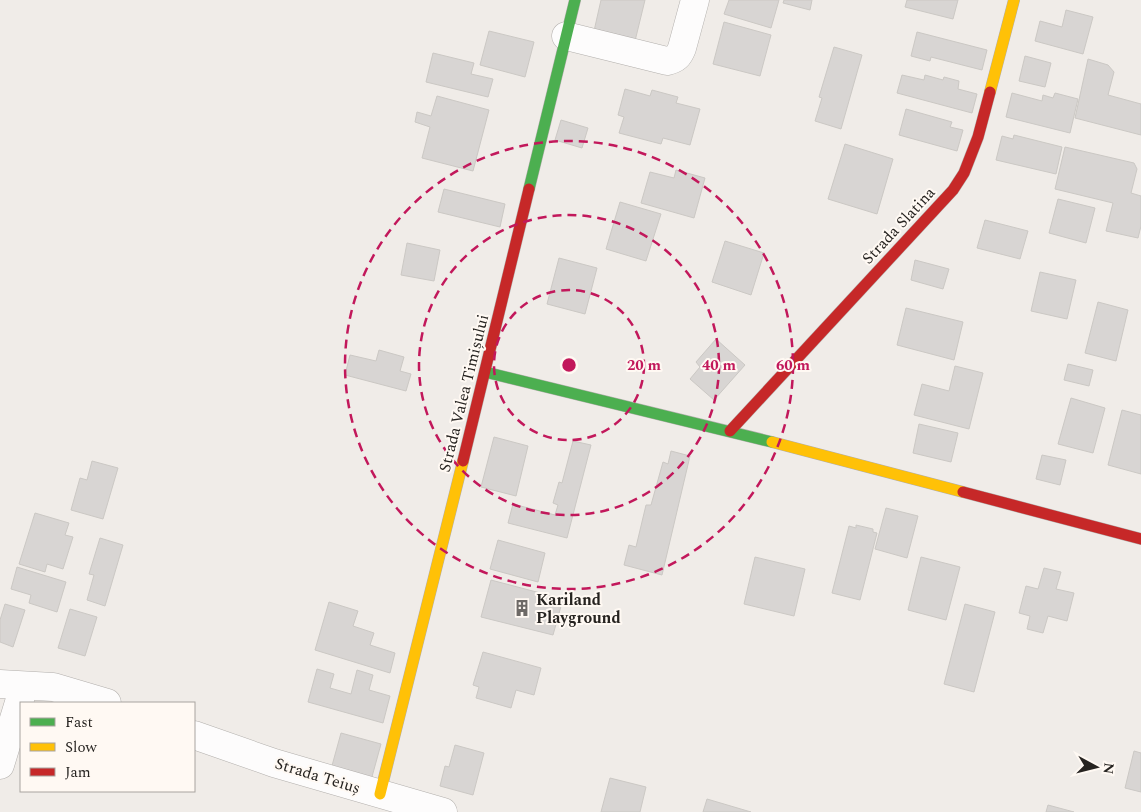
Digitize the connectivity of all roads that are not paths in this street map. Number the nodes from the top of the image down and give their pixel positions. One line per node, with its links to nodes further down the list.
1 (575, 0): 4 (street, Strada Valea Timișului)
2 (695, 0): 4 (street)
3 (1014, 0): 6 (street, Strada Slatina)
4 (566, 36): 5 (street, Strada Valea Timișului)
5 (485, 372): 6 (street); 12 (street, Strada Valea Timișului)
6 (730, 430): 7 (street)
7 (1141, 539)
8 (12, 685): 9 (street); 11 (street)
9 (103, 702)
10 (195, 735): 12 (street, Strada Teiuș)
11 (0, 765)
12 (380, 794): 13 (street, Strada Teiuș)
13 (443, 812)

